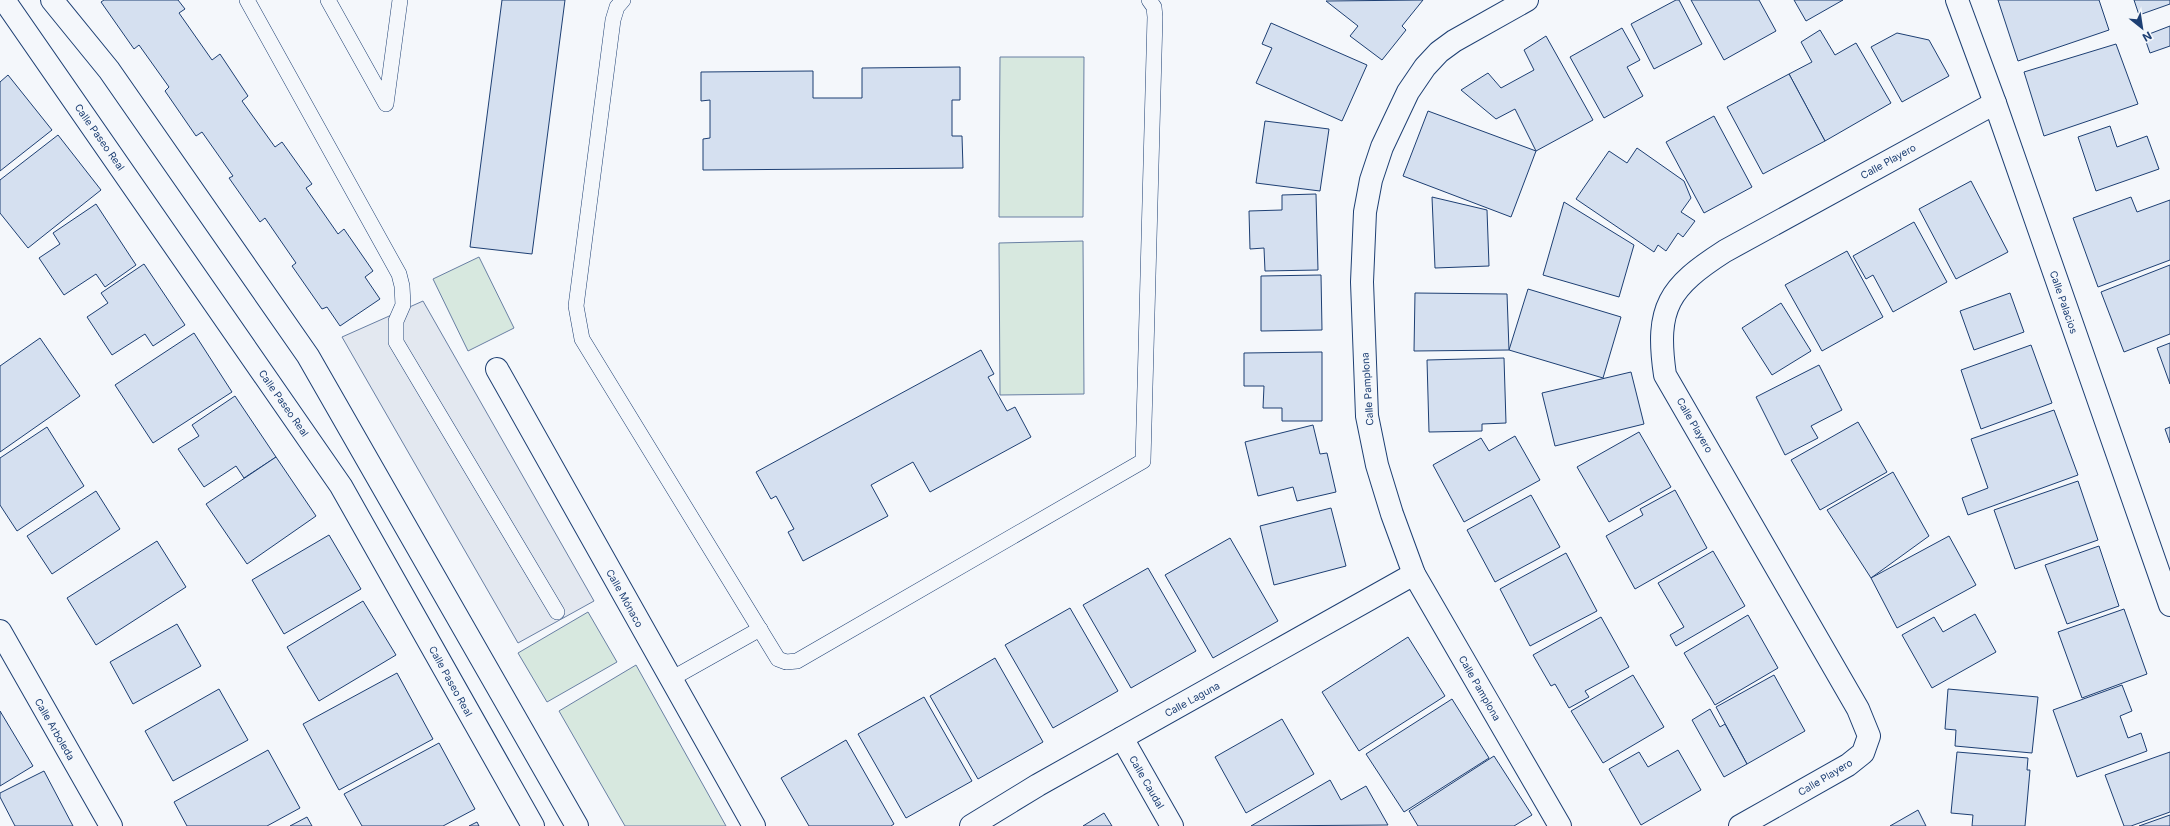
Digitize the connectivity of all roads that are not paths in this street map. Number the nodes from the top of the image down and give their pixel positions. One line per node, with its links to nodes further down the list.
1 (52, 0): 21 (street)
2 (247, 0): 14 (lane)
3 (328, 0): 4 (lane)
4 (400, 0)
5 (623, 0): 15 (lane)
6 (1149, 0): 15 (lane)
7 (1527, 0): 12 (street, Calle Pamplona)
8 (1957, 0): 10 (street, Calle Palacios)
9 (4, 1): 20 (street, Calle Paseo Real)
10 (1995, 103): 13 (street, Calle Palacios); 26 (street, Calle Playero)
11 (497, 369): 17 (street, Calle Mónaco)
12 (1414, 574): 18 (street, Calle Laguna); 25 (street, Calle Pamplona)
13 (2170, 605)
14 (557, 612)
15 (760, 629): 17 (lane)
16 (0, 631): 19 (street, Calle Arboleda)
17 (671, 680): 22 (street, Calle Mónaco)
18 (1122, 738): 23 (street, Calle Laguna); 24 (street, Calle Caudal)
19 (111, 826)
20 (533, 826)
21 (577, 826)
22 (754, 826)
23 (971, 826)
24 (1172, 826)
25 (1560, 826)
26 (1740, 826)

